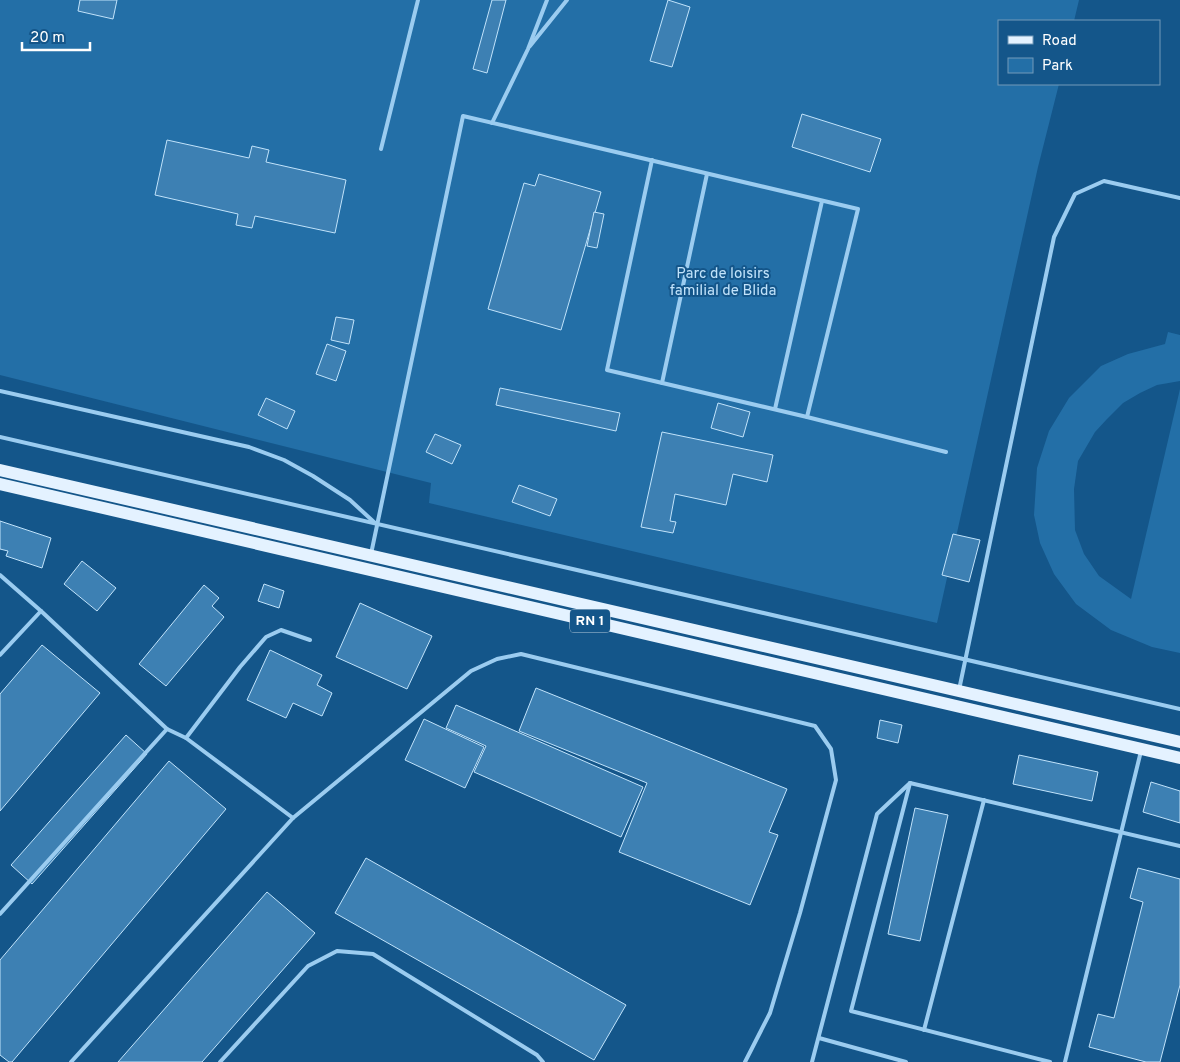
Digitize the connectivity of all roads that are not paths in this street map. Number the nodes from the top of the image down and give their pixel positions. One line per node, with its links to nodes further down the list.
1 (418, 0): 6 (lane)
2 (547, 0): 4 (lane)
3 (568, 0): 4 (lane)
4 (528, 49): 5 (lane)
5 (492, 123): 7 (lane); 19 (lane)
6 (381, 149)
7 (652, 160): 8 (lane); 11 (lane)
8 (707, 174): 10 (lane); 11 (lane)
9 (1180, 198): 25 (lane)
10 (822, 201): 13 (lane); 14 (lane)
11 (662, 383): 13 (lane)
12 (0, 391): 19 (lane)
13 (775, 409): 14 (lane)
14 (807, 417): 16 (lane)
15 (0, 437): 19 (lane)
16 (946, 452)
17 (0, 470): 20 (main road, RN 1)
18 (0, 484): 31 (main road, RN 1)
19 (377, 524): 20 (lane); 25 (lane)
20 (371, 555): 26 (main road, RN 1)
21 (0, 575): 22 (lane)
22 (41, 611): 24 (lane); 28 (lane)
23 (310, 640): 29 (lane)
24 (0, 655)
25 (965, 660): 26 (lane); 27 (lane)
26 (959, 690): 30 (main road, RN 1)
27 (1180, 709)
28 (167, 729): 29 (lane); 38 (lane)
29 (186, 738): 35 (lane)
30 (1180, 742)
31 (1142, 749): 32 (main road, RN 1); 36 (lane)
32 (1180, 758)
33 (910, 783): 34 (lane); 39 (lane); 40 (lane)
34 (984, 800): 36 (lane); 39 (lane)
35 (293, 818): 42 (lane); 46 (lane)
36 (1121, 832): 37 (lane); 50 (lane)
37 (1180, 846)
38 (0, 914)
39 (924, 1030): 49 (lane)
40 (819, 1038): 47 (lane); 48 (lane)
41 (537, 1055): 43 (lane); 44 (lane); 45 (lane)
42 (71, 1062)
43 (220, 1062)
44 (537, 1062)
45 (543, 1062)
46 (745, 1062)
47 (812, 1062)
48 (906, 1062)
49 (1050, 1062)
50 (1065, 1062)

